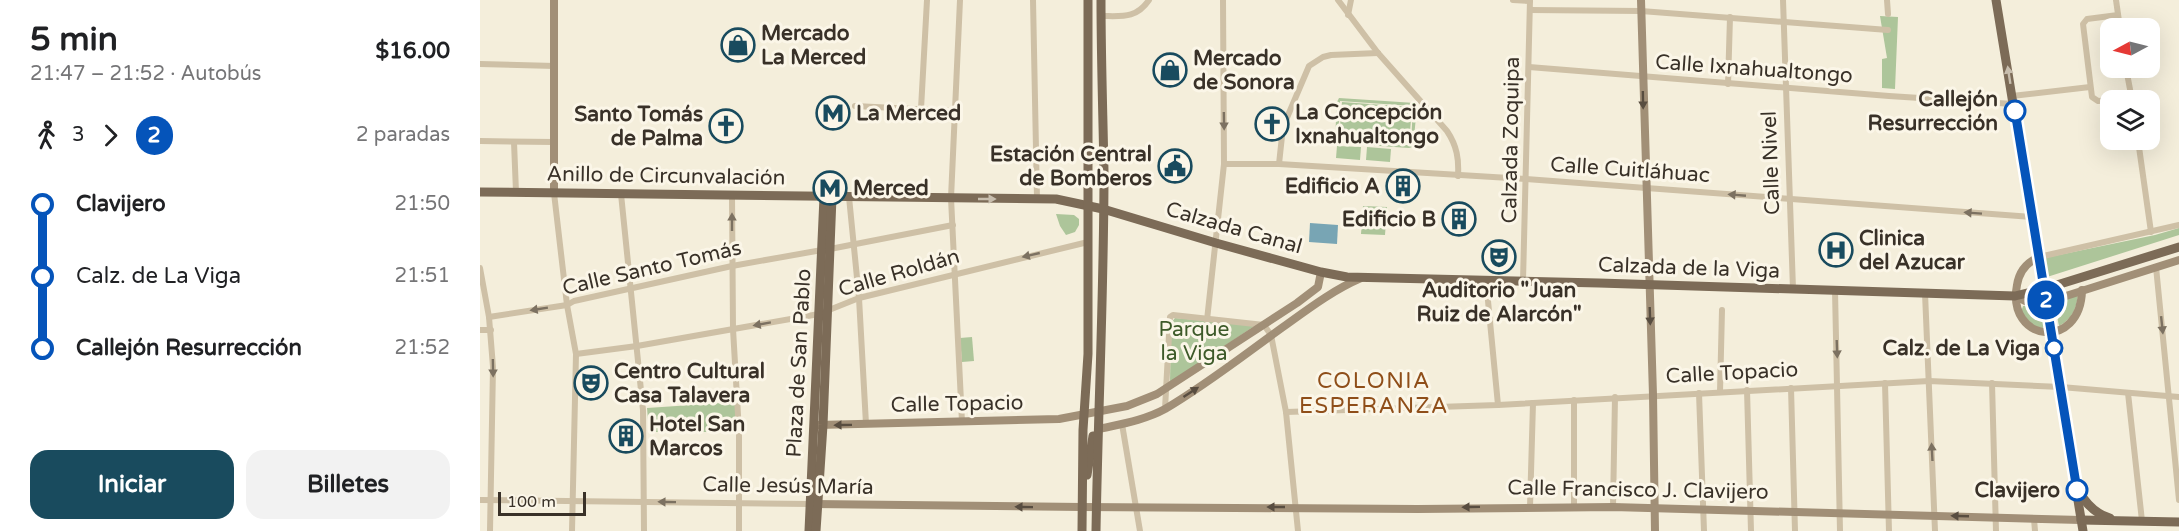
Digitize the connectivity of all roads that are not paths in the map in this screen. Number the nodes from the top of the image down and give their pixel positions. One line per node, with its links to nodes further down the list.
1 (554, 0): 30 (street)
2 (927, 0): 39 (street)
3 (960, 0): 40 (street)
4 (1033, 0): 59 (street)
5 (1088, 0): 60 (main road)
6 (1101, 0): 23 (main road)
7 (1149, 0): 23 (street)
8 (1223, 0): 45 (street, one-way to 45)
9 (1338, 0): 21 (street)
10 (1351, 0): 21 (street)
11 (1513, 0): 17 (street)
12 (1641, 0): 19 (street)
13 (1783, 0): 26 (street, Calle Nivel)
14 (1887, 0): 20 (street)
15 (1996, 0): 36 (main road, one-way to 15)
16 (2116, 0): 22 (street)
17 (1530, 1): 18 (street, Calzada Zoquipa)
18 (1530, 10): 19 (street); 31 (street, Calzada Zoquipa)
19 (1641, 11): 24 (street); 32 (street)
20 (1888, 14)
21 (1348, 15): 28 (street)
22 (2118, 15): 25 (street); 34 (street)
23 (1101, 16): 61 (main road)
24 (1730, 17): 26 (street); 33 (street)
25 (2118, 18)
26 (1783, 21): 27 (street); 35 (street, Calle Nivel)
27 (1888, 30)
28 (1378, 53): 46 (street); 47 (street)
29 (480, 64): 30 (street)
30 (555, 66): 43 (street)
31 (1529, 67): 32 (street, Calle Ixnahualtongo); 48 (street, Calzada Zoquipa)
32 (1643, 77): 33 (street, Calle Ixnahualtongo); 49 (street, one-way to 49)
33 (1728, 84): 35 (street, Calle Ixnahualtongo)
34 (2090, 87): 36 (street, Calle Ixnahualtongo); 37 (street)
35 (1785, 88): 36 (street, Calle Ixnahualtongo); 58 (street, Calle Nivel)
36 (2013, 100): 62 (main road)
37 (2100, 100)
38 (855, 106): 39 (street)
39 (921, 109): 40 (street)
40 (955, 111): 57 (street)
41 (480, 141): 42 (street)
42 (514, 142): 43 (street); 51 (street)
43 (554, 142): 52 (street)
44 (2139, 150): 65 (street)
45 (1224, 164): 46 (street, Calle Cuitláhuac); 67 (street)
46 (1279, 164): 47 (street, Calle Cuitláhuac)
47 (1458, 176): 48 (street, Calle Cuitláhuac)
48 (1526, 179): 49 (street, Calle Cuitláhuac); 80 (street, Calzada Zoquipa)
49 (1646, 188): 58 (street, Calle Cuitláhuac, one-way to 49); 81 (street)
50 (480, 192): 51 (main road, Anillo de Circunvalación)
51 (516, 192): 52 (main road, Anillo de Circunvalación)
52 (554, 193): 53 (main road, Anillo de Circunvalación); 91 (street)
53 (621, 194): 54 (main road, Anillo de Circunvalación); 82 (street)
54 (732, 195): 55 (main road, Anillo de Circunvalación); 73 (street, one-way to 54)
55 (828, 197): 56 (main road, Anillo de Circunvalación); 70 (main road, Plaza de San Pablo)
56 (849, 197): 57 (main road, Anillo de Circunvalación); 68 (street)
57 (951, 198): 59 (main road, Anillo de Circunvalación, one-way to 59); 63 (street)
58 (1788, 198): 62 (street, Calle Cuitláhuac, one-way to 58); 83 (street, Calle Nivel)
59 (1037, 199): 60 (main road, Anillo de Circunvalación)
60 (1089, 205): 61 (main road, Anillo de Circunvalación); 66 (main road)
61 (1103, 208): 67 (main road, Calzada Canal); 123 (main road)
62 (2032, 217): 71 (main road)
63 (952, 225): 68 (street, Calle Santo Tomás); 77 (street)
64 (2179, 225): 65 (street)
65 (2151, 232): 71 (street)
66 (1088, 242): 77 (street, Calle Roldán, one-way to 77); 125 (main road)
67 (1216, 243): 76 (main road, Calzada Canal); 95 (street)
68 (854, 245): 70 (street, Calle Santo Tomás); 89 (street)
69 (2179, 248): 85 (main road, Calzada de la Viga)
70 (826, 250): 73 (street, Calle Santo Tomás); 93 (main road, Plaza de San Pablo)
71 (2039, 257): 85 (main road); 88 (street)
72 (2179, 260): 74 (street, Calzada de la Viga)
73 (732, 266): 82 (street, Calle Santo Tomás); 97 (street)
74 (2156, 267): 86 (street, Calzada de la Viga); 116 (street, one-way to 116)
75 (480, 268): 94 (street)
76 (1322, 272): 78 (main road, Calzada de la Viga); 96 (street)
77 (955, 273): 89 (street, Calle Roldán); 126 (street)
78 (1362, 278): 79 (main road, Calzada de la Viga); 101 (street, Calzada de la Viga)
79 (1486, 280): 80 (main road, Calzada de la Viga); 121 (street)
80 (1523, 281): 81 (main road, Calzada de la Viga)
81 (1649, 286): 83 (main road, Calzada de la Viga); 115 (street, one-way to 115)
82 (632, 289): 91 (street, Calle Santo Tomás); 102 (street)
83 (1793, 289): 84 (main road, Calzada de la Viga)
84 (1835, 290): 87 (main road, Calzada de la Viga); 107 (street, one-way to 107)
85 (2044, 290): 88 (main road, Calzada de la Viga); 90 (main road)
86 (2082, 290): 90 (street, Calzada de la Viga); 100 (street)
87 (1925, 293): 88 (main road, Calzada de la Viga); 104 (street)
88 (2015, 296): 90 (street, Calzada de la Viga); 100 (street)
89 (859, 298): 93 (street, Calle Roldán); 127 (street)
90 (2047, 302): 100 (main road)
91 (567, 305): 94 (street, Calle Santo Tomás, one-way to 94); 103 (street)
92 (1722, 310): 112 (street)
93 (824, 313): 97 (street, Calle Roldán, one-way to 97); 129 (main road, Plaza de San Pablo)
94 (489, 317): 99 (street)
95 (1207, 320): 96 (street); 109 (street)
96 (1264, 325): 101 (street); 109 (street)
97 (734, 329): 102 (street, Calle Roldán); 137 (street)
98 (480, 330): 99 (street)
99 (491, 330): 133 (street, one-way to 133)
100 (2052, 333): 108 (main road)
101 (1271, 335): 122 (street, Calzada de la Viga, one-way to 101); 124 (street)
102 (637, 346): 103 (street, Calle Roldán); 136 (street)
103 (576, 354): 135 (street)
104 (1929, 381): 105 (street, Calle Topacio); 106 (street, Calle Topacio); 152 (street, one-way to 104)
105 (1992, 382): 108 (street, Calle Topacio); 153 (street)
106 (1885, 383): 107 (street, Calle Topacio); 151 (street)
107 (1838, 385): 110 (street, Calle Topacio); 150 (street)
108 (2061, 387): 114 (street, Calle Topacio); 131 (main road)
109 (1167, 388): 122 (street); 123 (street)
110 (1791, 388): 111 (street, Calle Topacio); 149 (street)
111 (1748, 390): 112 (street, Calle Topacio); 148 (street)
112 (1720, 392): 113 (street, Calle Topacio)
113 (1699, 393): 115 (street, Calle Topacio); 147 (street)
114 (2128, 393): 116 (street, Calle Topacio); 158 (street)
115 (1653, 395): 117 (street, Calle Topacio); 146 (street)
116 (2169, 396): 118 (street, Calle Topacio); 134 (street)
117 (1615, 397): 119 (street, Calle Topacio); 145 (street)
118 (2179, 397)
119 (1574, 400): 120 (street, Calle Topacio); 144 (street)
120 (1533, 403): 121 (street, Calle Topacio); 143 (street)
121 (1498, 405): 124 (street, Calle Topacio)
122 (1165, 409): 128 (street, Calzada de la Viga)
123 (1100, 411): 125 (street, Calle Topacio); 130 (main road)
124 (1286, 412): 142 (street)
125 (1084, 415): 126 (street, Calle Topacio); 139 (main road)
126 (962, 422): 127 (street, Calle Topacio)
127 (866, 424): 129 (street, Calle Topacio, one-way to 129)
128 (1122, 424): 130 (street, Calzada de la Viga); 141 (street)
129 (819, 425): 138 (main road, Plaza de San Pablo)
130 (1099, 429): 139 (main road); 140 (main road)
131 (2075, 482): 155 (main road); 156 (main road)
132 (480, 500): 133 (street, Calle Jesús María)
133 (490, 500): 135 (street, Calle Jesús María); 160 (street)
134 (2179, 500)
135 (572, 501): 136 (street, Calle Jesús María); 161 (street)
136 (644, 502): 137 (street, Calle Jesús María, one-way to 136); 162 (street)
137 (740, 503): 138 (street, Calle Jesús María); 163 (street)
138 (813, 504): 139 (street, Calle Jesús María, one-way to 138); 159 (main road, Plaza de San Pablo)
139 (1082, 507): 140 (street, Calle Jesús María); 164 (main road)
140 (1096, 507): 141 (street, Calle Francisco J. Clavijero); 165 (main road)
141 (1136, 507): 142 (street, Calle Francisco J. Clavijero, one-way to 141); 166 (street)
142 (1296, 507): 143 (street, Calle Francisco J. Clavijero, one-way to 142); 167 (street)
143 (1530, 507): 144 (street, Calle Francisco J. Clavijero)
144 (1574, 507): 145 (street, Calle Francisco J. Clavijero)
145 (1613, 507): 146 (street, Calle Francisco J. Clavijero)
146 (1654, 507): 147 (street, Calle Francisco J. Clavijero); 168 (street)
147 (1703, 508): 148 (street, Calle Francisco J. Clavijero); 169 (street)
148 (1751, 509): 149 (street, Calle Francisco J. Clavijero); 170 (street)
149 (1794, 511): 150 (street, Calle Francisco J. Clavijero); 171 (street)
150 (1840, 513): 151 (street, Calle Francisco J. Clavijero); 172 (street)
151 (1889, 514): 152 (street, Calle Francisco J. Clavijero); 173 (street)
152 (1935, 516): 153 (street, Calle Francisco J. Clavijero, one-way to 152); 174 (street)
153 (1996, 518): 154 (street, Calle Francisco J. Clavijero); 175 (street)
154 (2034, 519): 155 (street, Calle Francisco J. Clavijero); 176 (street)
155 (2081, 520): 156 (main road, Calle Francisco J. Clavijero); 177 (main road)
156 (2118, 521): 158 (main road, Calle Francisco J. Clavijero)
157 (2179, 522): 158 (main road, Calle Francisco J. Clavijero)
158 (2144, 525)
159 (814, 529)
160 (490, 531)
161 (572, 531)
162 (644, 531)
163 (739, 531)
164 (1082, 531)
165 (1096, 531)
166 (1140, 531)
167 (1298, 531)
168 (1654, 531)
169 (1704, 531)
170 (1751, 531)
171 (1795, 531)
172 (1840, 531)
173 (1889, 531)
174 (1935, 531)
175 (1996, 531)
176 (2035, 531)
177 (2083, 531)

